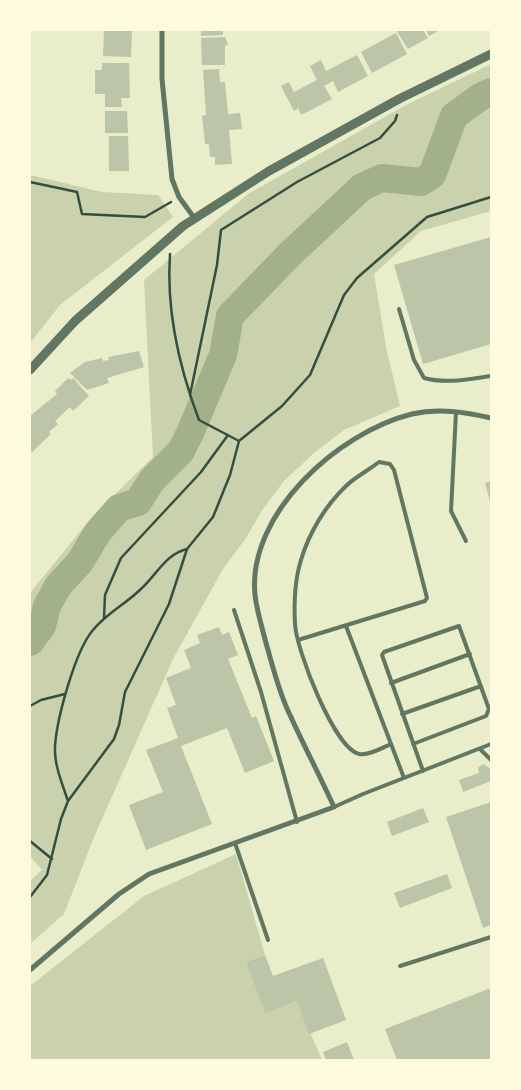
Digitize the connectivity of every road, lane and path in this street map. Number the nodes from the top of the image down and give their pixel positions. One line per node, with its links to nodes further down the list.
1 (162, 30): 5 (street)
2 (491, 54): 7 (street)
3 (395, 121): 12 (path)
4 (30, 182): 5 (path)
5 (179, 197): 7 (street)
6 (491, 197): 16 (path)
7 (195, 219): 10 (street)
8 (175, 247): 12 (path)
9 (399, 309): 11 (lane)
10 (30, 370)
11 (491, 376)
12 (190, 395): 15 (path)
13 (456, 412): 14 (street); 17 (lane); 37 (street)
14 (491, 418)
15 (228, 435): 16 (path); 20 (path)
16 (239, 441): 18 (path)
17 (466, 542)
18 (187, 549): 20 (path); 36 (path)
19 (234, 610): 38 (lane)
20 (104, 618): 26 (path)
21 (346, 626): 22 (lane); 22 (lane); 29 (lane)
22 (298, 640): 29 (lane)
23 (470, 654): 24 (lane); 24 (lane); 25 (lane)
24 (391, 683): 28 (lane)
25 (481, 686): 28 (lane); 30 (lane)
26 (65, 694): 27 (path); 36 (path)
27 (30, 706)
28 (402, 714): 30 (lane)
29 (391, 744): 35 (lane)
30 (412, 744): 34 (lane)
31 (491, 744): 32 (lane)
32 (481, 750): 33 (lane); 34 (lane)
33 (491, 760)
34 (423, 771): 35 (lane)
35 (404, 778): 37 (lane)
36 (68, 801): 41 (path)
37 (334, 808): 38 (street)
38 (297, 822): 40 (street)
39 (30, 841): 41 (path)
40 (235, 843): 44 (lane); 46 (street)
41 (52, 859): 42 (path)
42 (30, 897)
43 (491, 936): 45 (lane)
44 (268, 940)
45 (400, 966)
46 (30, 970)

